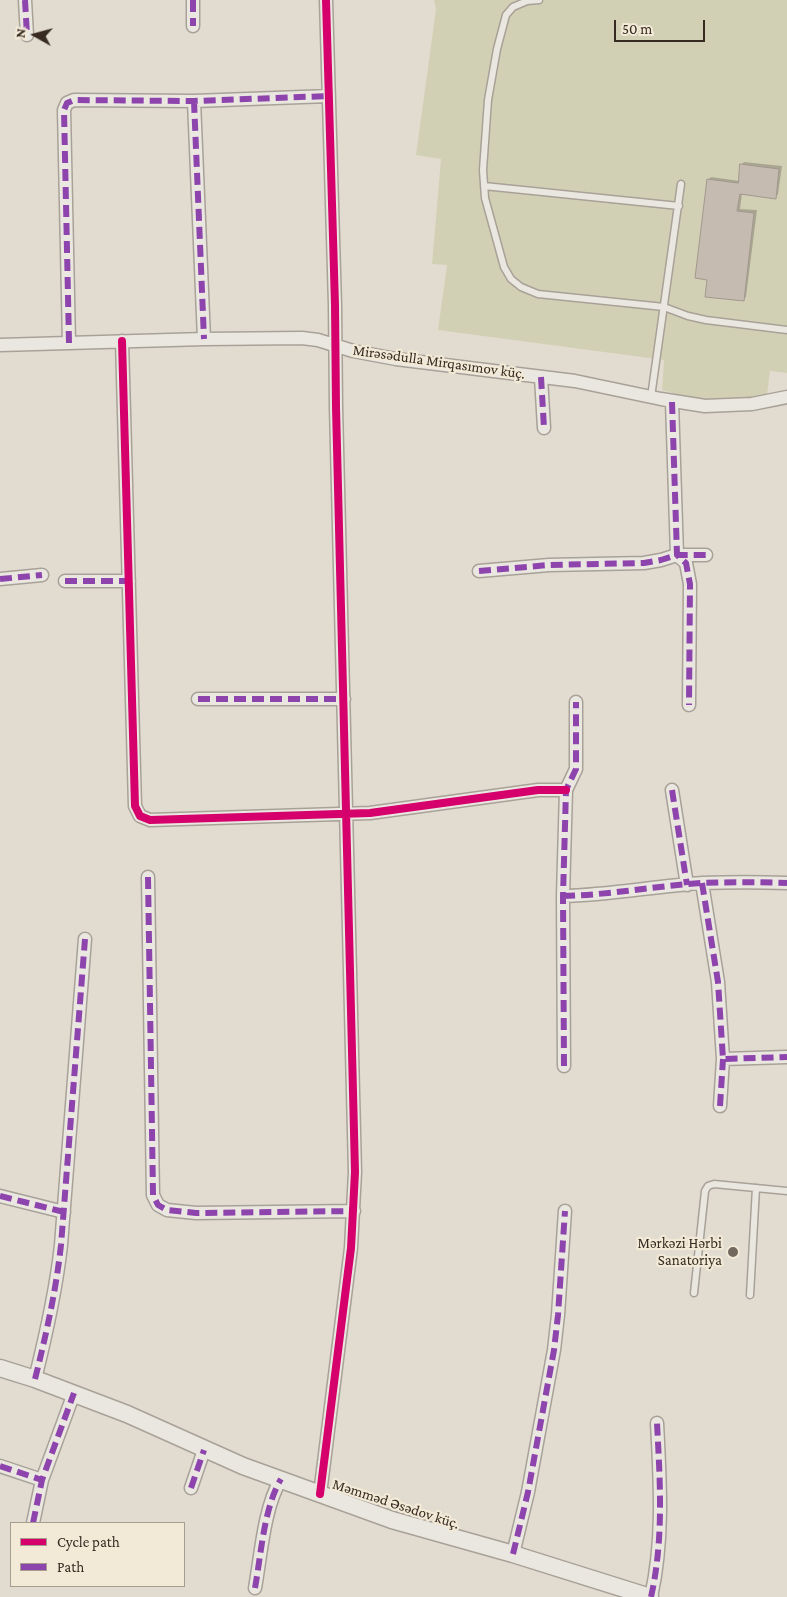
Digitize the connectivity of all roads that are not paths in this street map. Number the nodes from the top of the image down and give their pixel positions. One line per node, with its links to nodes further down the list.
1 (25, 0): 6 (street)
2 (193, 0): 5 (street)
3 (326, 0): 7 (street)
4 (539, 0): 10 (lane)
5 (193, 26)
6 (27, 35)
7 (330, 96): 8 (street); 19 (street)
8 (194, 101): 15 (street); 17 (street)
9 (681, 184): 11 (lane)
10 (484, 186): 11 (lane); 12 (lane)
11 (679, 206): 12 (lane)
12 (664, 307): 14 (lane); 21 (lane)
13 (787, 323): 14 (lane)
14 (787, 330)
15 (204, 338): 16 (street, Mirəsədulla Mirqasımov küç.); 19 (street, Mirəsədulla Mirqasımov küç.)
16 (122, 342): 17 (street, Mirəsədulla Mirqasımov küç.); 31 (street)
17 (69, 343): 18 (street, Mirəsədulla Mirqasımov küç.)
18 (0, 345)
19 (335, 346): 20 (street, Mirəsədulla Mirqasımov küç.); 33 (street)
20 (542, 377): 21 (street, Mirəsədulla Mirqasımov küç.); 24 (street)
21 (651, 397): 23 (street, Mirəsədulla Mirqasımov küç.)
22 (787, 397): 23 (street, Mirəsədulla Mirqasımov küç.)
23 (672, 402): 25 (street)
24 (544, 428)
25 (677, 555): 26 (street); 27 (street); 35 (street)
26 (706, 555)
27 (479, 571)
28 (42, 575): 29 (street)
29 (0, 579)
30 (66, 581): 31 (street)
31 (129, 581): 38 (street)
32 (198, 699): 33 (street)
33 (344, 699): 38 (street)
34 (576, 702): 36 (street)
35 (689, 705)
36 (566, 790): 38 (street); 43 (street)
37 (672, 790): 42 (street)
38 (347, 814): 52 (street)
39 (148, 877): 52 (street)
40 (787, 883): 41 (street)
41 (702, 884): 42 (street); 46 (street)
42 (687, 885): 43 (street)
43 (563, 896): 47 (street)
44 (85, 939): 54 (street)
45 (787, 1057): 46 (street)
46 (723, 1059): 48 (street)
47 (564, 1066)
48 (720, 1106)
49 (756, 1188): 50 (lane); 55 (lane); 56 (lane)
50 (787, 1191)
51 (0, 1196): 54 (street)
52 (354, 1211): 66 (street)
53 (564, 1211): 68 (street)
54 (64, 1212): 58 (street)
55 (694, 1293)
56 (750, 1295)
57 (0, 1368): 58 (street, Məmməd Əsədov küç.)
58 (35, 1379): 59 (street, Məmməd Əsədov küç.)
59 (74, 1393): 61 (street, Məmməd Əsədov küç.); 64 (street)
60 (658, 1423): 70 (street)
61 (204, 1450): 63 (street, Məmməd Əsədov küç.); 65 (street)
62 (0, 1466): 64 (street)
63 (281, 1479): 66 (street, Məmməd Əsədov küç.); 69 (street)
64 (42, 1480): 67 (street)
65 (191, 1488)
66 (320, 1494): 68 (street, Məmməd Əsədov küç.)
67 (32, 1522)
68 (513, 1554): 70 (street, Məmməd Əsədov küç.)
69 (255, 1588)
70 (650, 1597)

